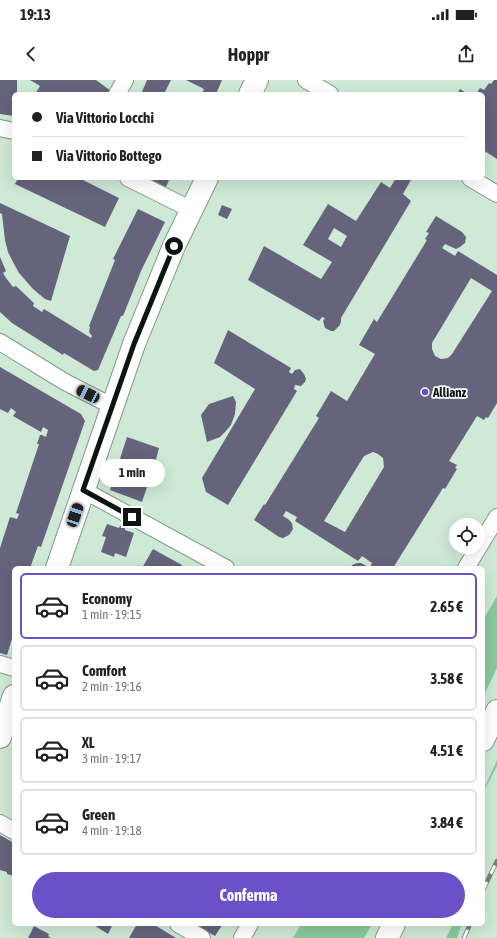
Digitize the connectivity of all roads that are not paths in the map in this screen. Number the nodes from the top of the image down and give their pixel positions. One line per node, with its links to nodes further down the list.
1 (125, 80): 4 (street)
2 (257, 80): 5 (main road)
3 (306, 80): 6 (street)
4 (118, 92)
5 (251, 92)
6 (327, 92)
7 (0, 128): 8 (street)
8 (12, 131)
9 (132, 180): 13 (street)
10 (207, 180): 13 (main road)
11 (473, 180): 12 (street)
12 (497, 194)
13 (192, 210): 15 (main road)
14 (0, 342): 15 (street)
15 (112, 406): 16 (main road)
16 (83, 490): 18 (main road); 19 (street)
17 (497, 517): 20 (street)
18 (58, 566)
19 (222, 566)
20 (467, 566)
21 (0, 664): 22 (street)
22 (12, 667)
23 (12, 702): 26 (main road)
24 (497, 711): 25 (main road)
25 (485, 736)
26 (0, 738)
27 (0, 823): 28 (street)
28 (12, 830)
29 (181, 926): 32 (street)
30 (249, 926): 33 (street)
31 (393, 926): 34 (main road)
32 (202, 938)
33 (242, 938)
34 (387, 938)

